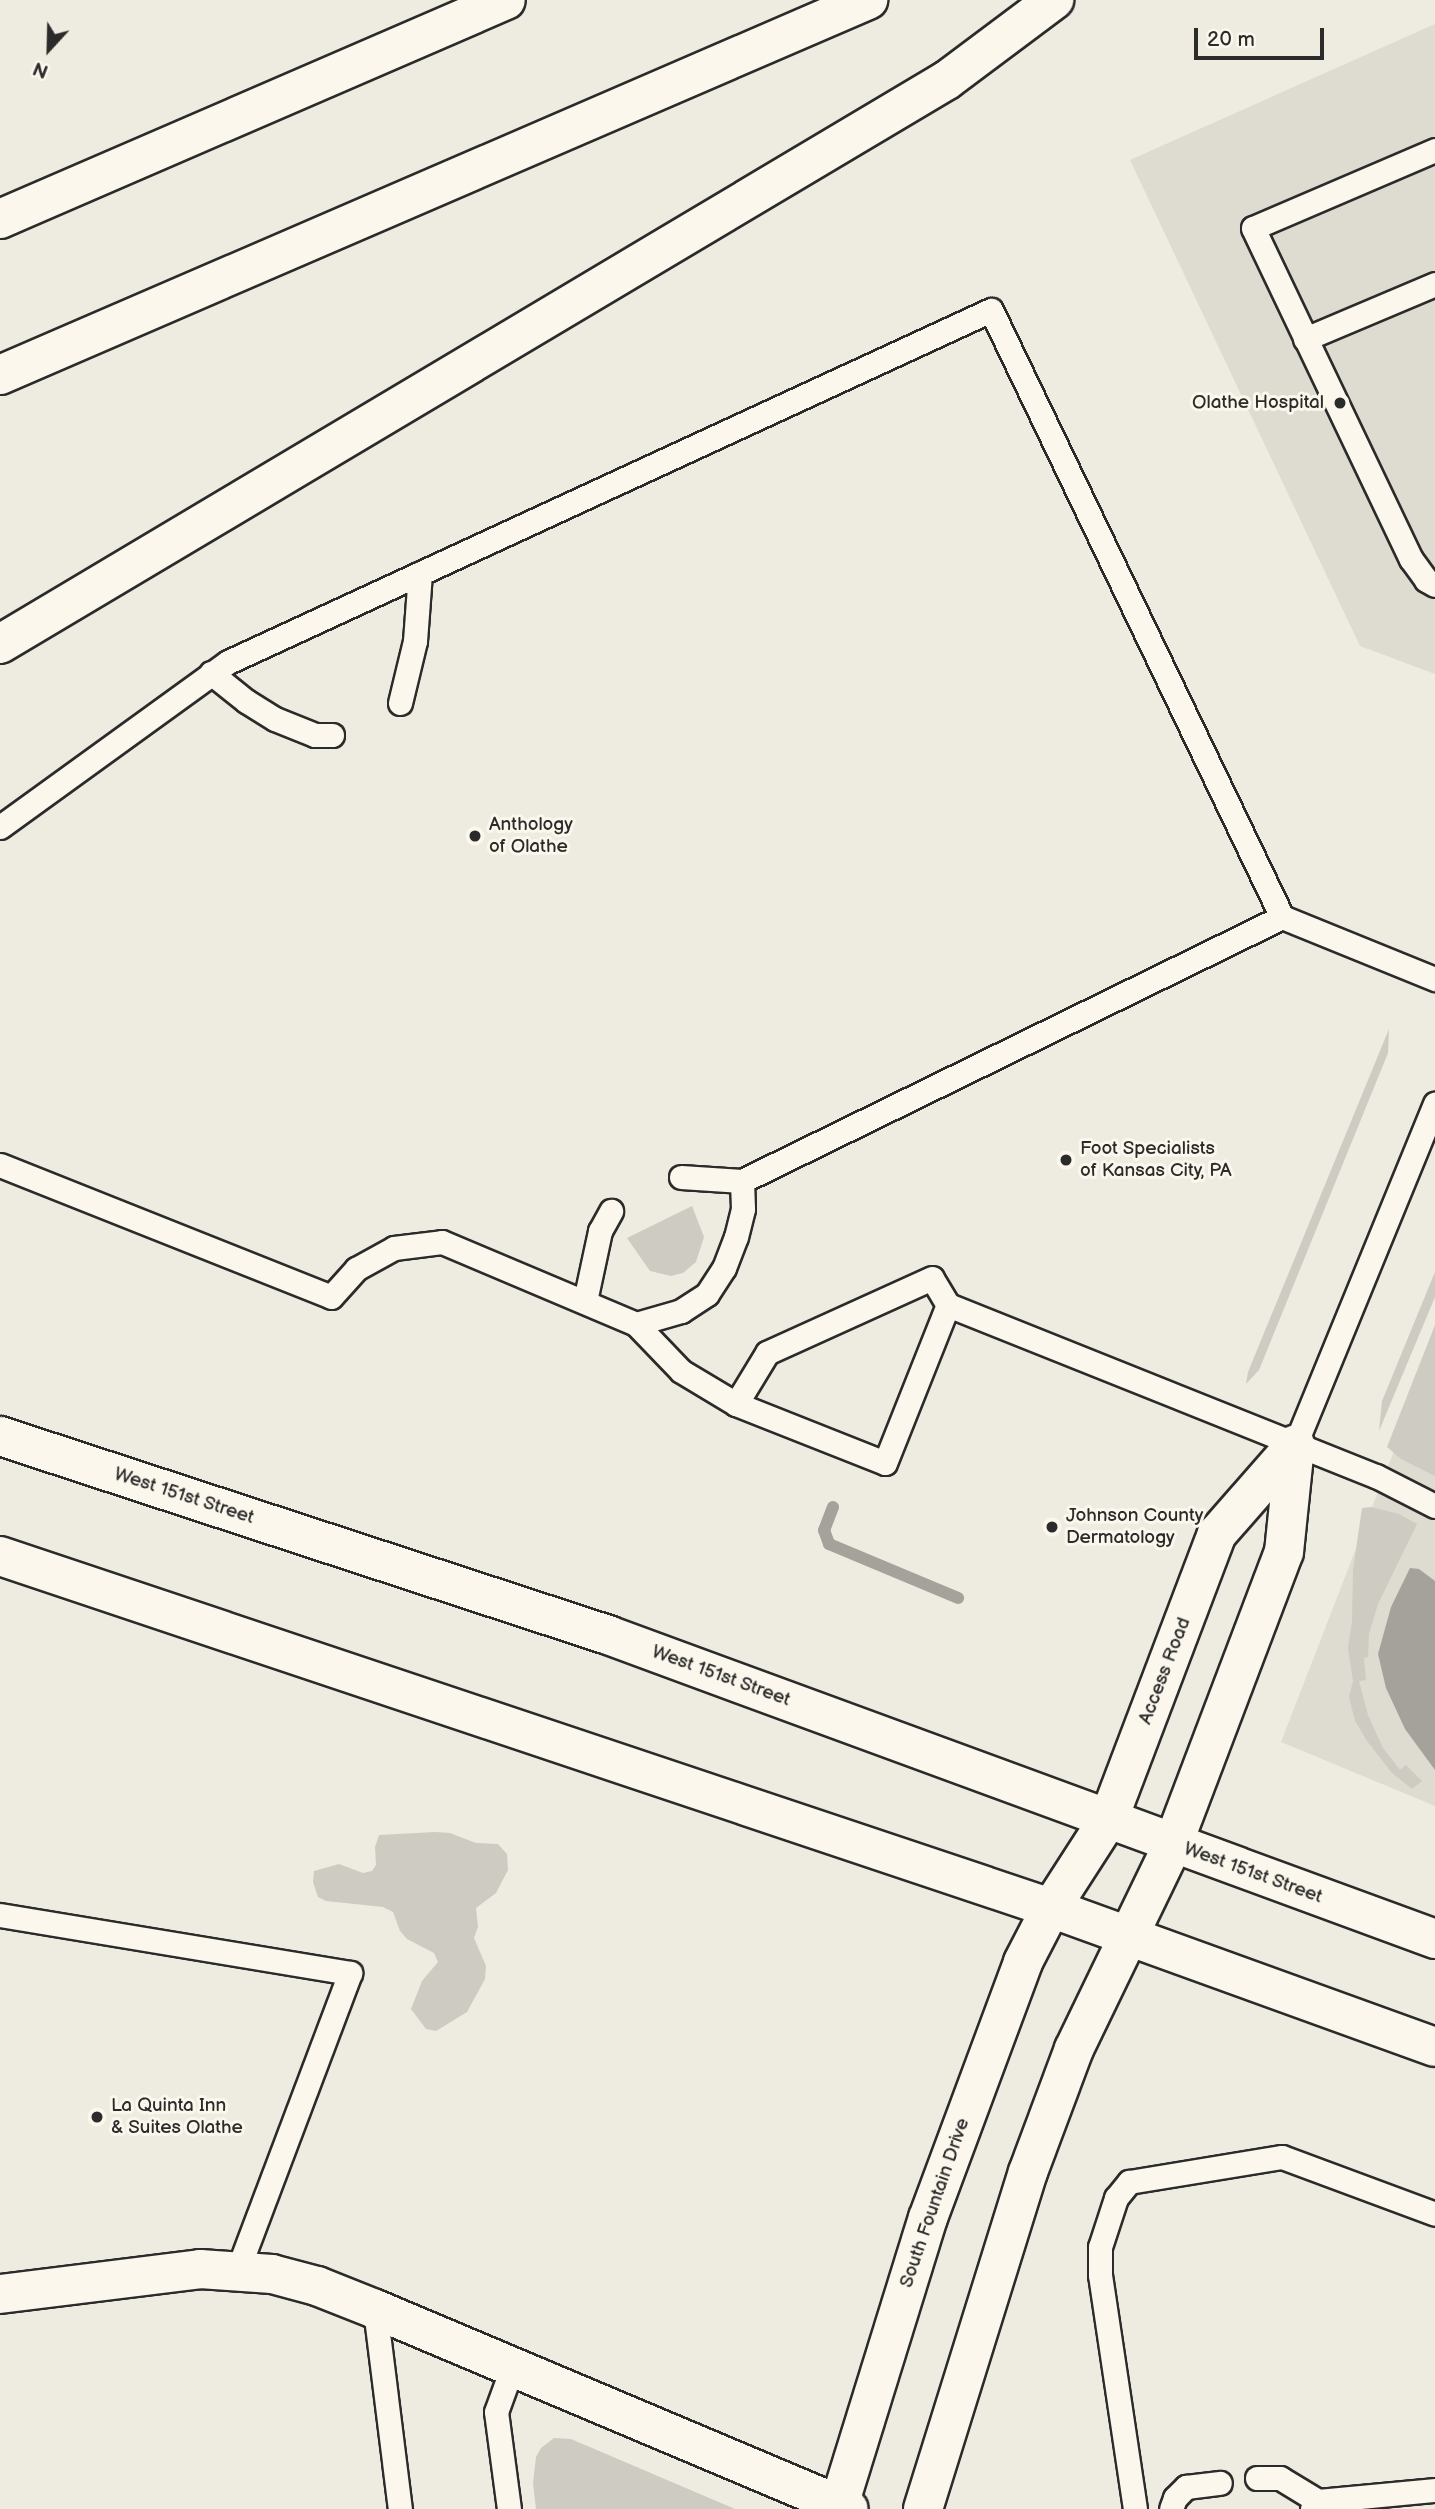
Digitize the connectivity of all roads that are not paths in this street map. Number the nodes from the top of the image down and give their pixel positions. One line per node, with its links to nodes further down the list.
1 (506, 0): 5 (main road)
2 (868, 0): 8 (main road)
3 (1054, 0): 11 (main road)
4 (1435, 150): 7 (lane)
5 (0, 219)
6 (1435, 284): 7 (lane)
7 (1305, 339): 10 (lane)
8 (0, 375)
9 (420, 573): 12 (lane); 13 (lane); 16 (lane)
10 (1435, 585)
11 (0, 644)
12 (211, 673): 14 (lane); 15 (lane)
13 (400, 703)
14 (332, 736)
15 (0, 827)
16 (1282, 917): 17 (lane); 22 (lane)
17 (1435, 979)
18 (1435, 1104): 19 (lane, Access Road)
19 (1429, 1136): 29 (lane, Access Road)
20 (0, 1165): 24 (lane)
21 (681, 1177): 22 (lane)
22 (742, 1181): 26 (lane)
23 (611, 1211): 24 (lane)
24 (585, 1301): 26 (lane)
25 (948, 1305): 27 (lane); 27 (lane); 29 (lane)
26 (636, 1324): 27 (lane)
27 (736, 1404)
28 (0, 1436): 32 (main road, West 151st Street)
29 (1295, 1445): 30 (lane); 32 (main road, Access Road); 33 (main road, Access Road)
30 (1435, 1506)
31 (0, 1556): 34 (main road)
32 (1109, 1818): 33 (main road, West 151st Street); 34 (main road, Access Road)
33 (1173, 1844): 36 (main road, Access Road); 37 (main road, West 151st Street)
34 (1051, 1908): 36 (main road); 48 (main road, South Fountain Drive)
35 (0, 1915): 40 (lane)
36 (1127, 1935): 38 (main road); 51 (main road)
37 (1435, 1939)
38 (1435, 2047)
39 (1435, 2214): 52 (lane)
40 (238, 2270): 41 (main road); 42 (main road)
41 (0, 2294)
42 (374, 2309): 43 (main road); 49 (lane)
43 (512, 2368): 48 (main road); 50 (lane)
44 (1257, 2478): 47 (lane)
45 (1220, 2483): 53 (lane)
46 (1435, 2490): 47 (lane)
47 (1315, 2505)
48 (844, 2507)
49 (400, 2509)
50 (509, 2509)
51 (923, 2509)
52 (1135, 2509)
53 (1171, 2509)

